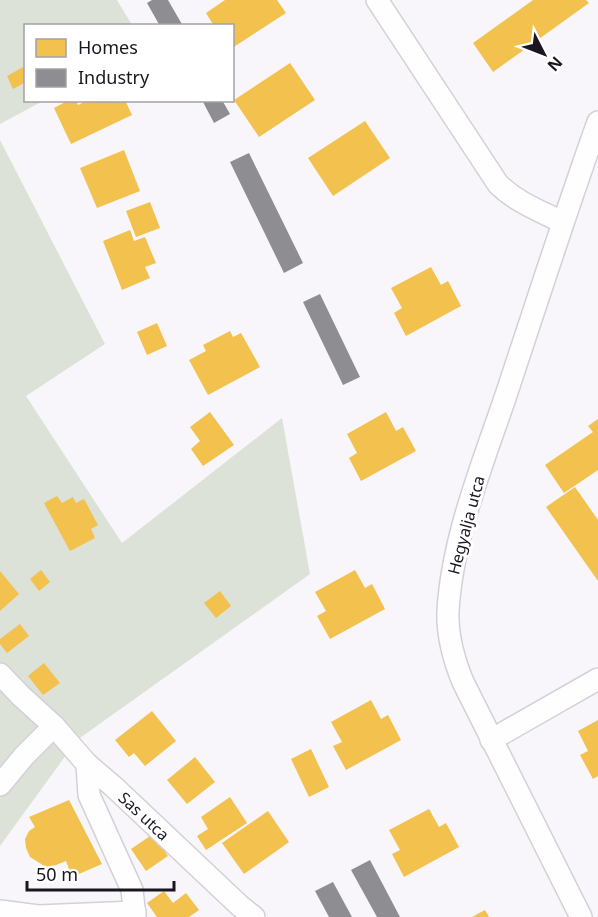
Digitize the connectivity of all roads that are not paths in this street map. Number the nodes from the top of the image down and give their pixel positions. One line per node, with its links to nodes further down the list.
1 (377, 0): 3 (street)
2 (598, 122): 3 (street, Hegyalja utca)
3 (562, 222): 7 (street, Hegyalja utca)
4 (0, 674): 6 (street, Sas utca)
5 (598, 679): 7 (street)
6 (54, 726): 8 (street, Sas utca); 9 (street)
7 (491, 740): 13 (street, Hegyalja utca)
8 (87, 764): 11 (street); 12 (street, Sas utca)
9 (0, 785)
10 (0, 911): 11 (street)
11 (135, 915)
12 (254, 917)
13 (581, 917)

